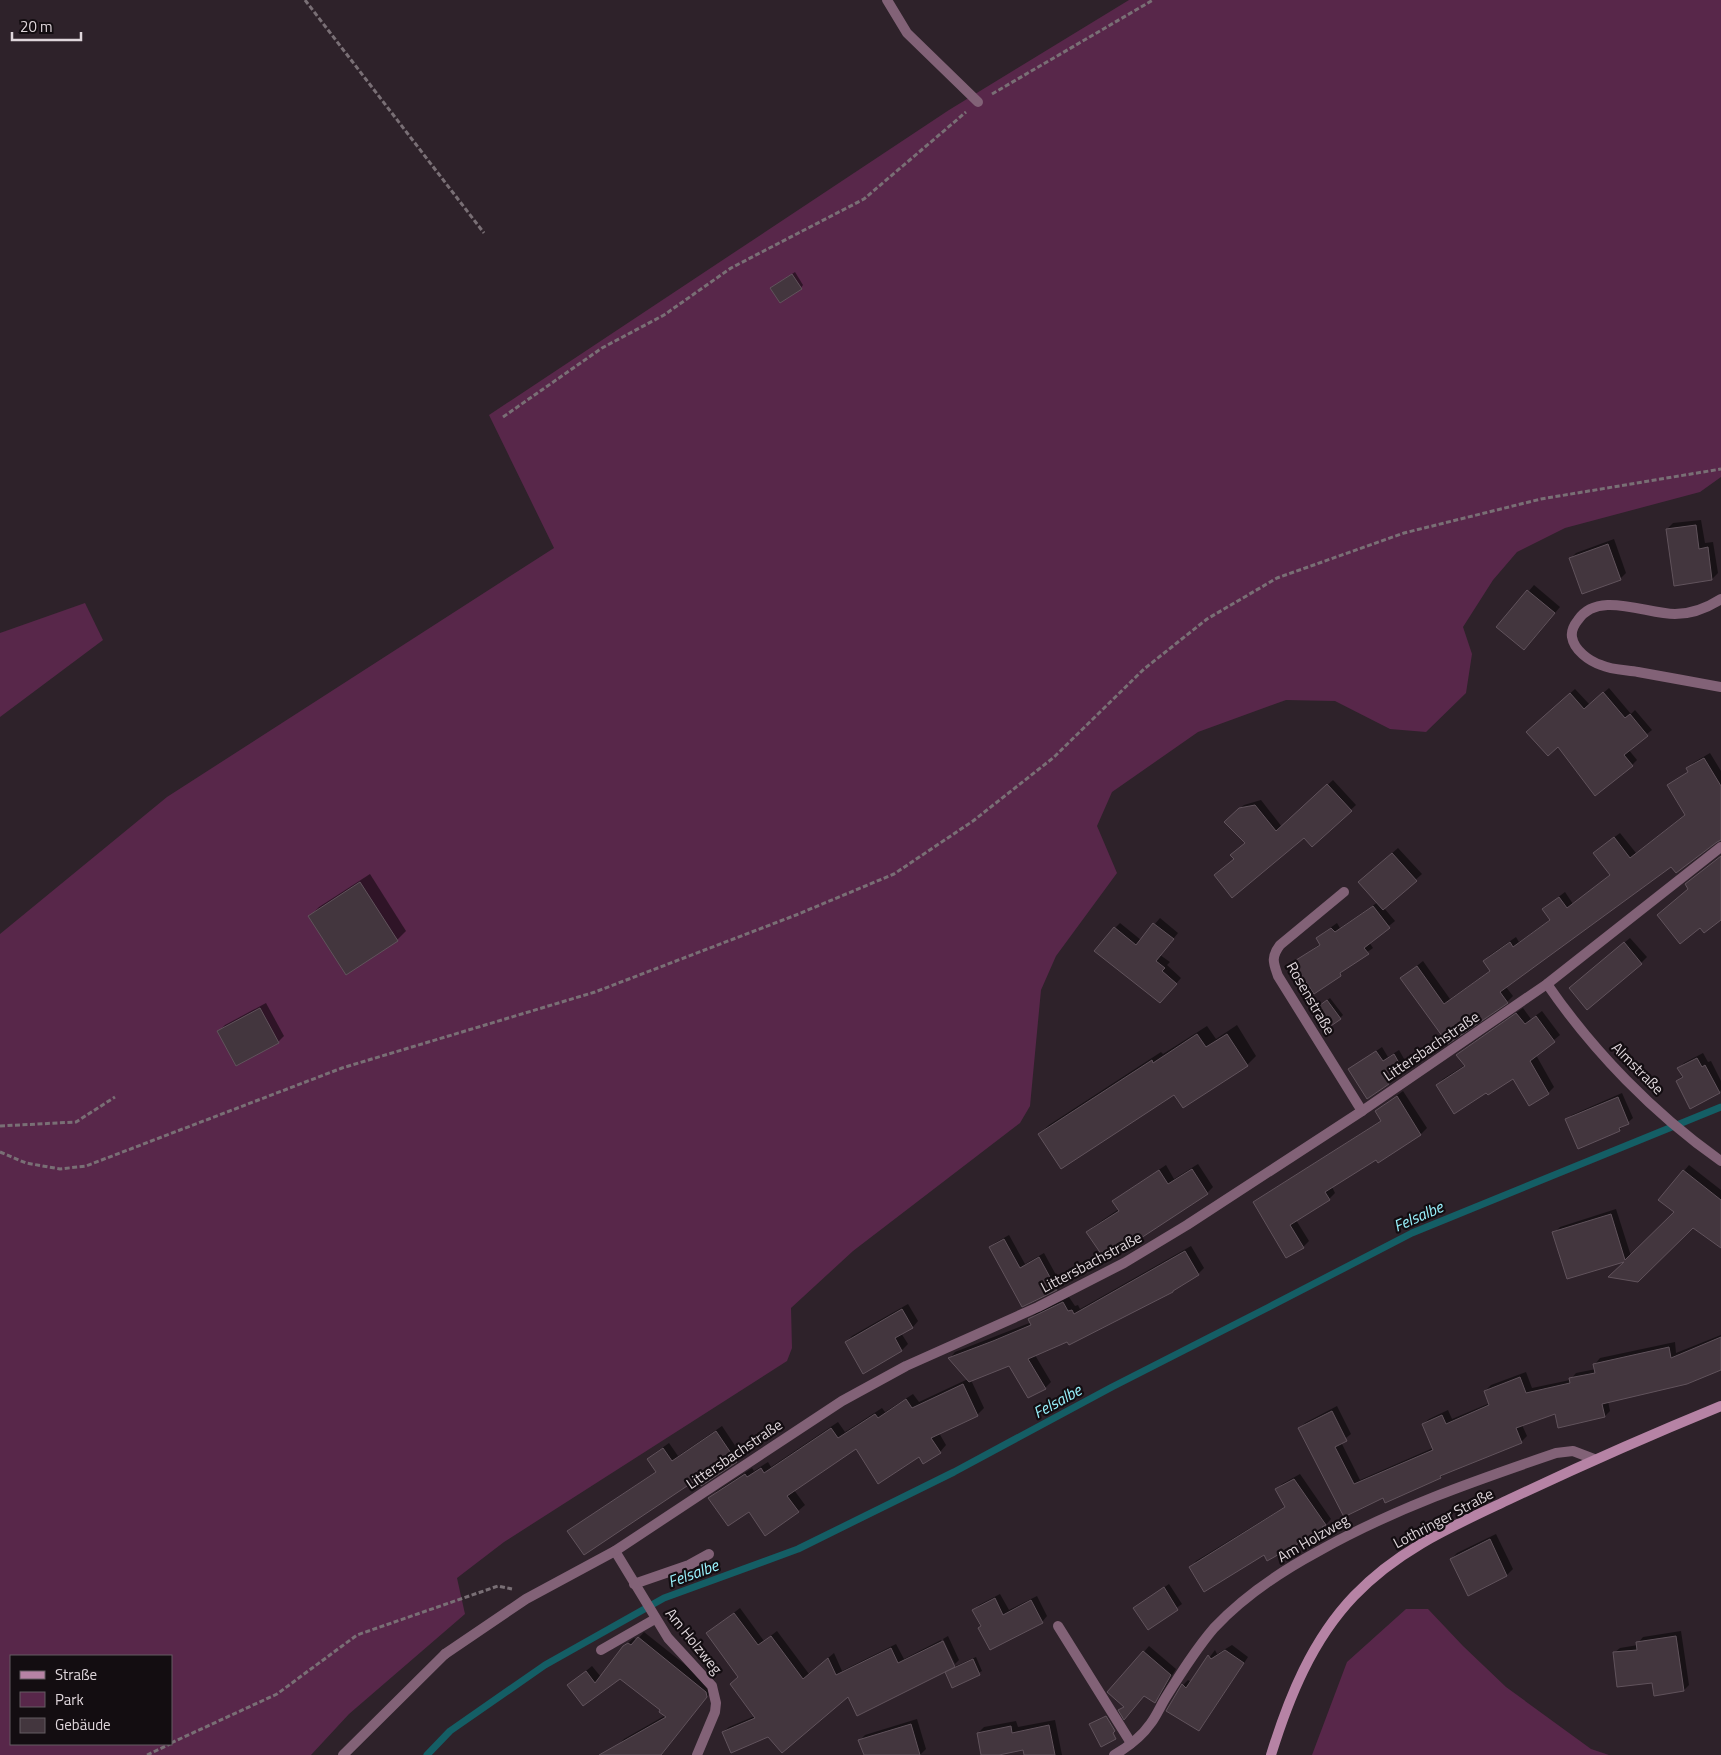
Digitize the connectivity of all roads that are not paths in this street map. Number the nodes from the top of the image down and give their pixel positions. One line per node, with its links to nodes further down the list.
1 (887, 0): 2 (street)
2 (978, 102)
3 (1721, 599): 4 (street)
4 (1721, 687)
5 (1721, 848): 7 (street, Littersbachstraße)
6 (1344, 892): 8 (street, Rosenstraße)
7 (1547, 984): 8 (street, Littersbachstraße); 9 (street, Almstraße)
8 (1362, 1111): 12 (street, Littersbachstraße)
9 (1721, 1161)
10 (1721, 1406): 11 (main road, Lothringer Straße)
11 (1594, 1459): 18 (street, Am Holzweg); 22 (main road, Lothringer Straße)
12 (615, 1552): 14 (street, Am Holzweg); 19 (street, Littersbachstraße)
13 (709, 1554): 14 (street)
14 (636, 1588): 15 (street, Am Holzweg)
15 (654, 1617): 17 (street); 20 (street, Am Holzweg)
16 (1058, 1626): 18 (street)
17 (602, 1650)
18 (1131, 1743): 21 (street, Am Holzweg)
19 (344, 1755)
20 (697, 1755)
21 (1114, 1755)
22 (1271, 1755)

